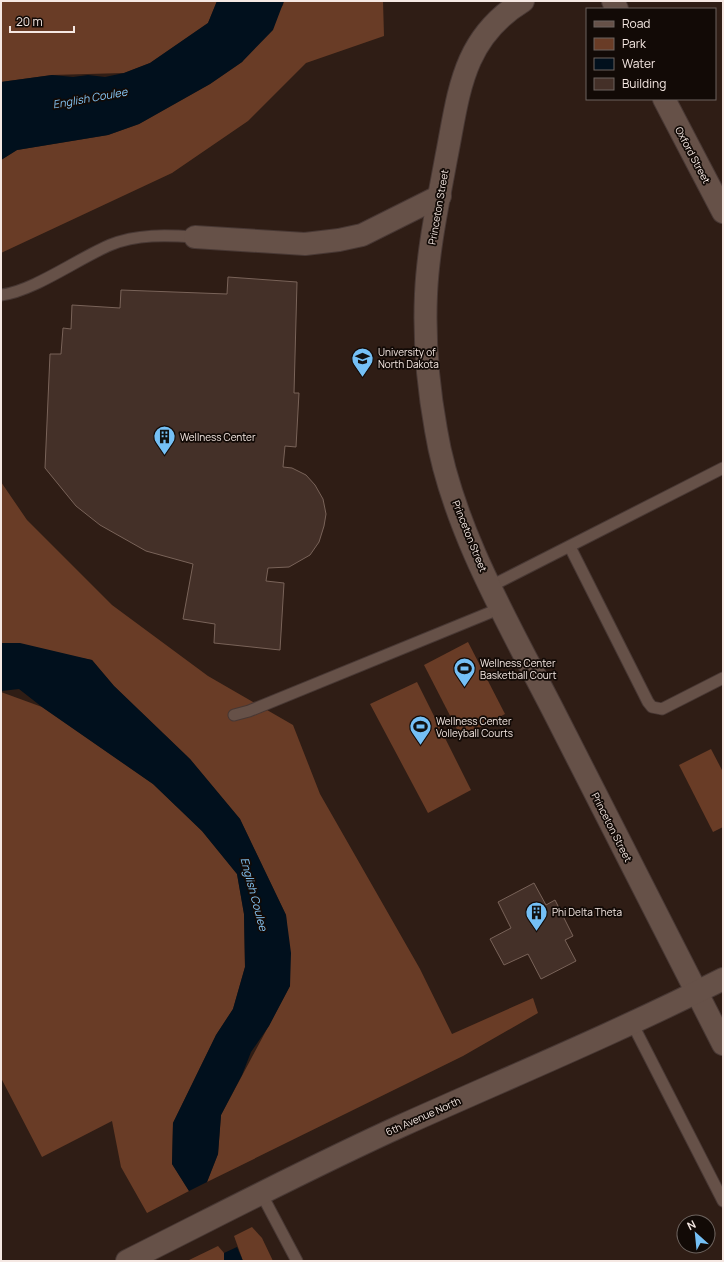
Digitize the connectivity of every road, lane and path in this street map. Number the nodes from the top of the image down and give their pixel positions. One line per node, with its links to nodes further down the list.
1 (523, 1): 3 (street, Princeton Street)
2 (665, 100): 4 (street, Oxford Street)
3 (440, 196): 5 (street); 9 (street, Princeton Street)
4 (723, 212)
5 (195, 237): 6 (lane)
6 (1, 295)
7 (723, 468): 8 (lane)
8 (570, 547): 9 (lane); 11 (lane)
9 (491, 586): 10 (street, Princeton Street)
10 (501, 608): 12 (lane); 14 (street, Princeton Street)
11 (723, 678)
12 (234, 715)
13 (723, 979): 14 (street, 6th Avenue North)
14 (697, 992): 15 (street, 6th Avenue North); 16 (street, Princeton Street)
15 (632, 1023): 17 (street, 6th Avenue North); 18 (lane)
16 (723, 1044)
17 (262, 1193): 19 (street, 6th Avenue North); 20 (lane)
18 (723, 1201)
19 (127, 1261)
20 (297, 1261)

